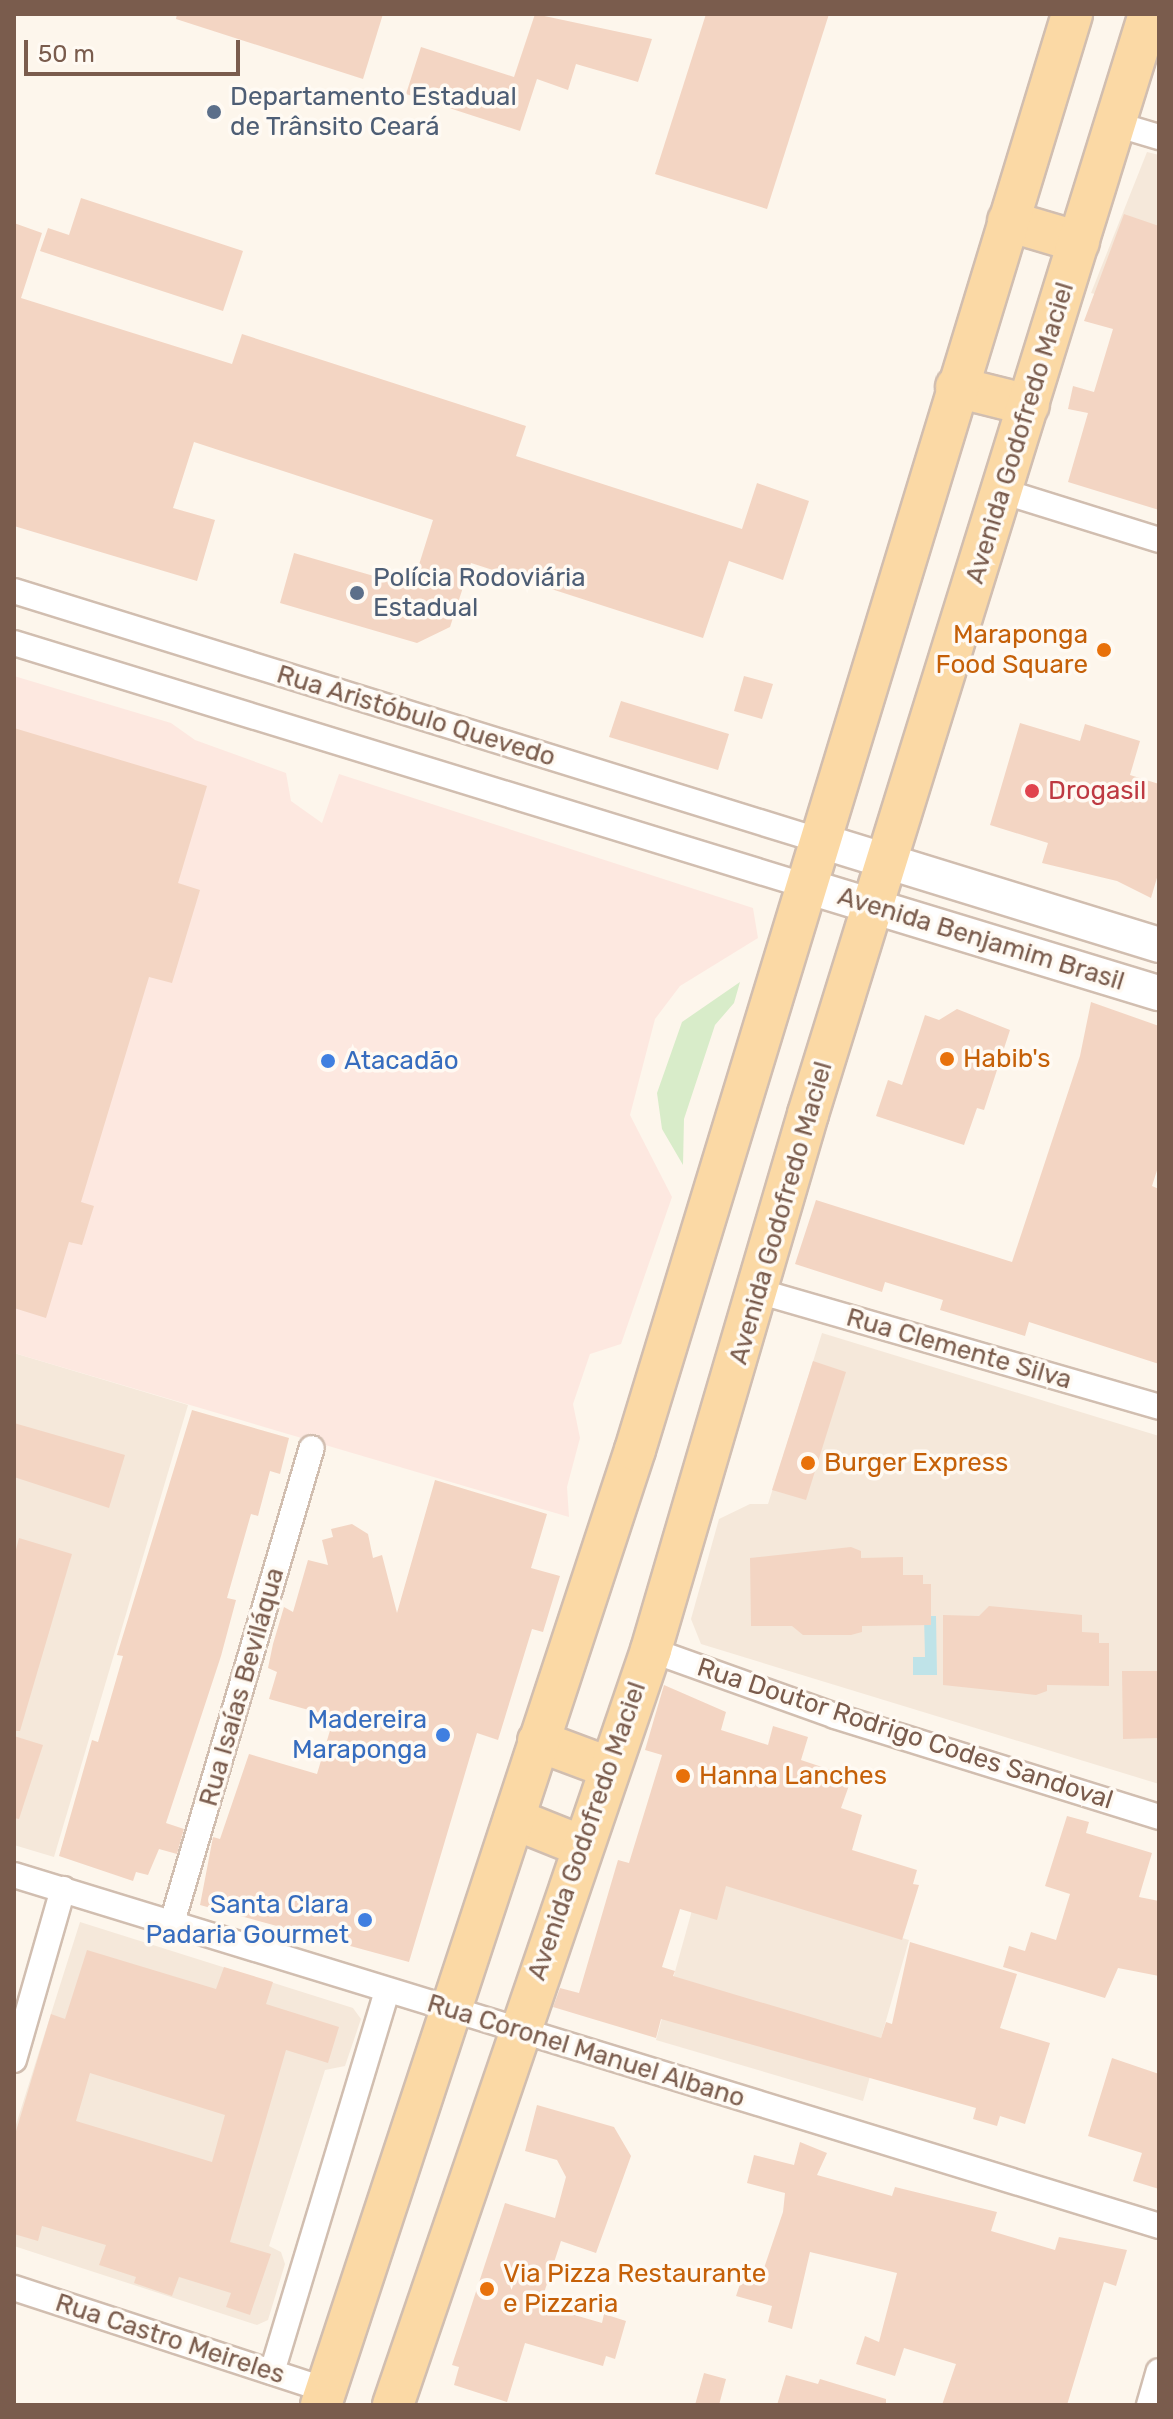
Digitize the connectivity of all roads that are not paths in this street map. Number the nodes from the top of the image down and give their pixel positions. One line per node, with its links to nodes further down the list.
1 (1072, 14): 5 (main road)
2 (1149, 14): 3 (main road, Avenida Godofredo Maciel)
3 (1115, 124): 4 (street); 6 (main road, Avenida Godofredo Maciel)
4 (1159, 137)
5 (1008, 221): 6 (main road); 7 (main road)
6 (1079, 242): 8 (main road, Avenida Godofredo Maciel)
7 (956, 387): 8 (main road); 13 (main road)
8 (1029, 405): 9 (main road, Avenida Godofredo Maciel)
9 (1002, 491): 10 (street); 14 (main road, Avenida Godofredo Maciel)
10 (1159, 540)
11 (14, 591): 13 (street, Rua Aristóbulo Quevedo)
12 (14, 643): 15 (street, Rua Aristóbulo Quevedo)
13 (818, 840): 14 (main road, Avenida Benjamim Brasil); 15 (main road)
14 (891, 862): 16 (main road, Avenida Godofredo Maciel); 17 (main road, Avenida Benjamim Brasil)
15 (803, 885): 16 (main road, Avenida Benjamim Brasil); 23 (main road)
16 (875, 907): 18 (main road, Avenida Benjamim Brasil); 19 (main road, Avenida Godofredo Maciel)
17 (1159, 945)
18 (1159, 993)
19 (758, 1291): 20 (street, Rua Clemente Silva); 22 (main road, Avenida Godofredo Maciel)
20 (1159, 1407)
21 (312, 1448): 30 (street, Rua Isaías Beviláqua)
22 (651, 1650): 24 (main road, Avenida Godofredo Maciel); 25 (street, Rua Doutor Rodrigo Codes Sandoval)
23 (538, 1741): 24 (main road); 26 (main road)
24 (608, 1767): 27 (main road, Avenida Godofredo Maciel)
25 (1159, 1817)
26 (514, 1819): 27 (main road); 32 (main road)
27 (582, 1846): 33 (main road, Avenida Godofredo Maciel)
28 (14, 1875): 29 (street, Rua Coronel Manuel Albano)
29 (63, 1889): 30 (street, Rua Coronel Manuel Albano); 34 (street)
30 (171, 1926): 31 (street, Rua Coronel Manuel Albano)
31 (387, 1991): 32 (street, Rua Coronel Manuel Albano); 38 (street)
32 (447, 2010): 33 (street, Rua Coronel Manuel Albano); 39 (main road)
33 (517, 2028): 35 (street, Rua Coronel Manuel Albano); 40 (main road, Avenida Godofredo Maciel)
34 (14, 2060)
35 (1159, 2226)
36 (14, 2288): 38 (street, Rua Castro Meireles)
37 (1159, 2371): 41 (street)
38 (272, 2372): 39 (street, Rua Castro Meireles)
39 (324, 2398)
40 (395, 2404)
41 (1149, 2405)

